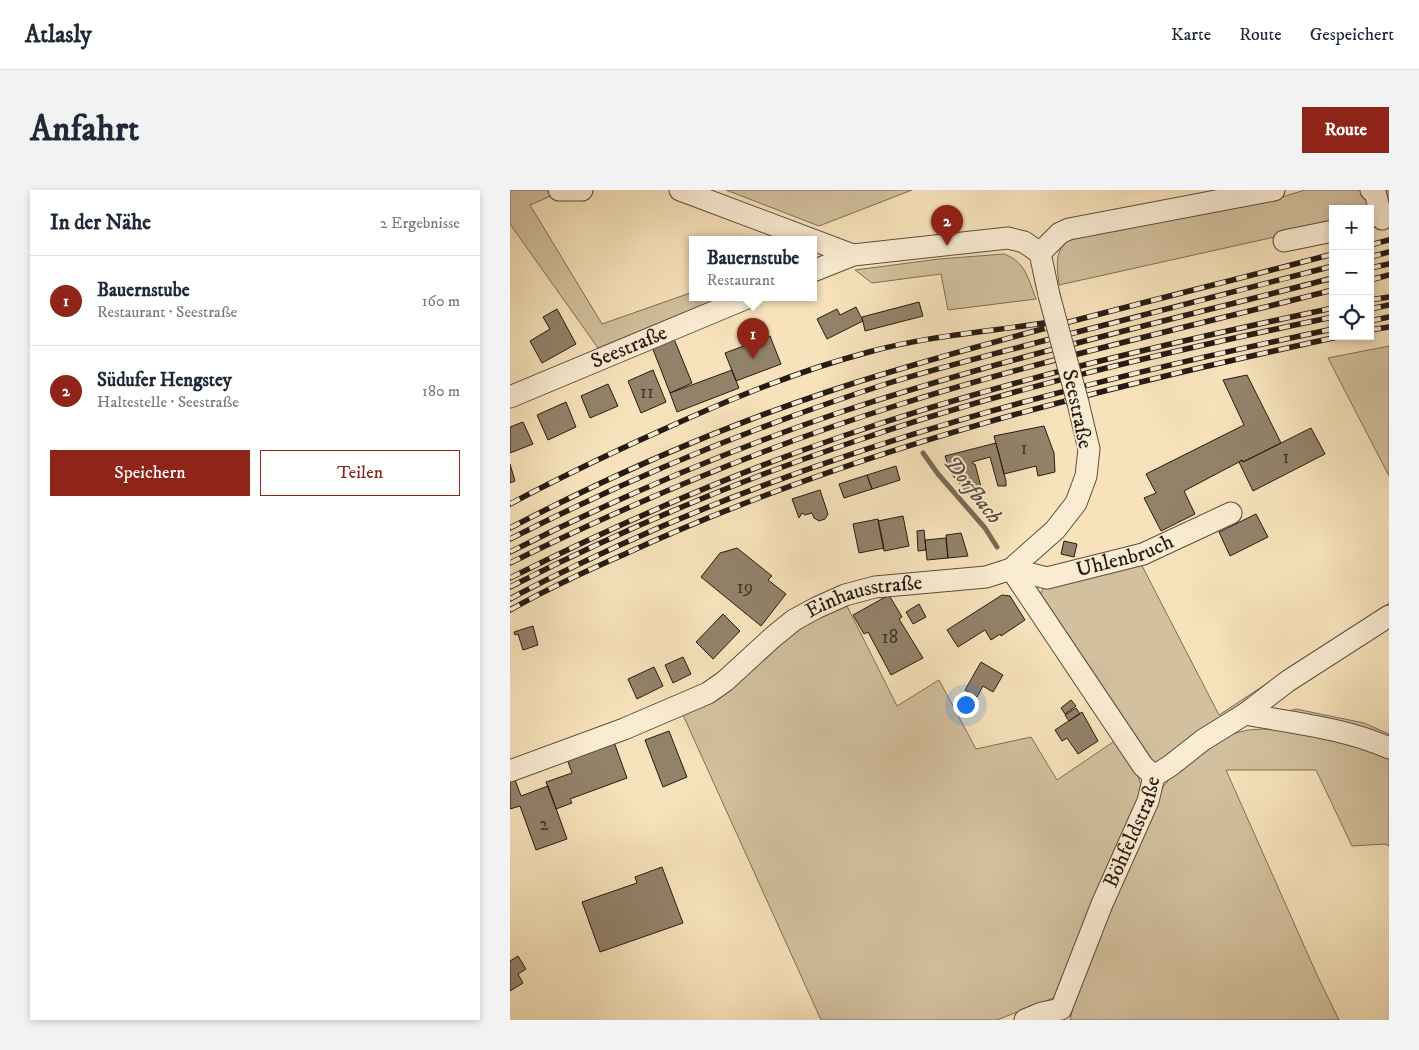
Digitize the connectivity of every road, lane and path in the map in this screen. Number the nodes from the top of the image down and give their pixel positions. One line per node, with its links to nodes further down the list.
1 (559, 190): 2 (street)
2 (582, 190)
3 (680, 190): 8 (street)
4 (1274, 190): 11 (street)
5 (1371, 190): 6 (street)
6 (1380, 220)
7 (1329, 232): 10 (street)
8 (802, 236)
9 (817, 241): 12 (street)
10 (1284, 241)
11 (1040, 253): 12 (street); 17 (street, Seestraße, bridge)
12 (853, 255): 13 (street)
13 (817, 269)
14 (740, 301): 15 (street, Seestraße)
15 (510, 397)
16 (1231, 512): 17 (street, Uhlenbruch)
17 (1011, 569): 21 (street, Einhausstraße); 22 (street)
18 (1389, 616): 19 (street)
19 (1245, 714): 20 (street); 22 (street, Böhfeldstraße)
20 (1389, 748)
21 (510, 772)
22 (1154, 776): 23 (street, Böhfeldstraße)
23 (1025, 1020)

